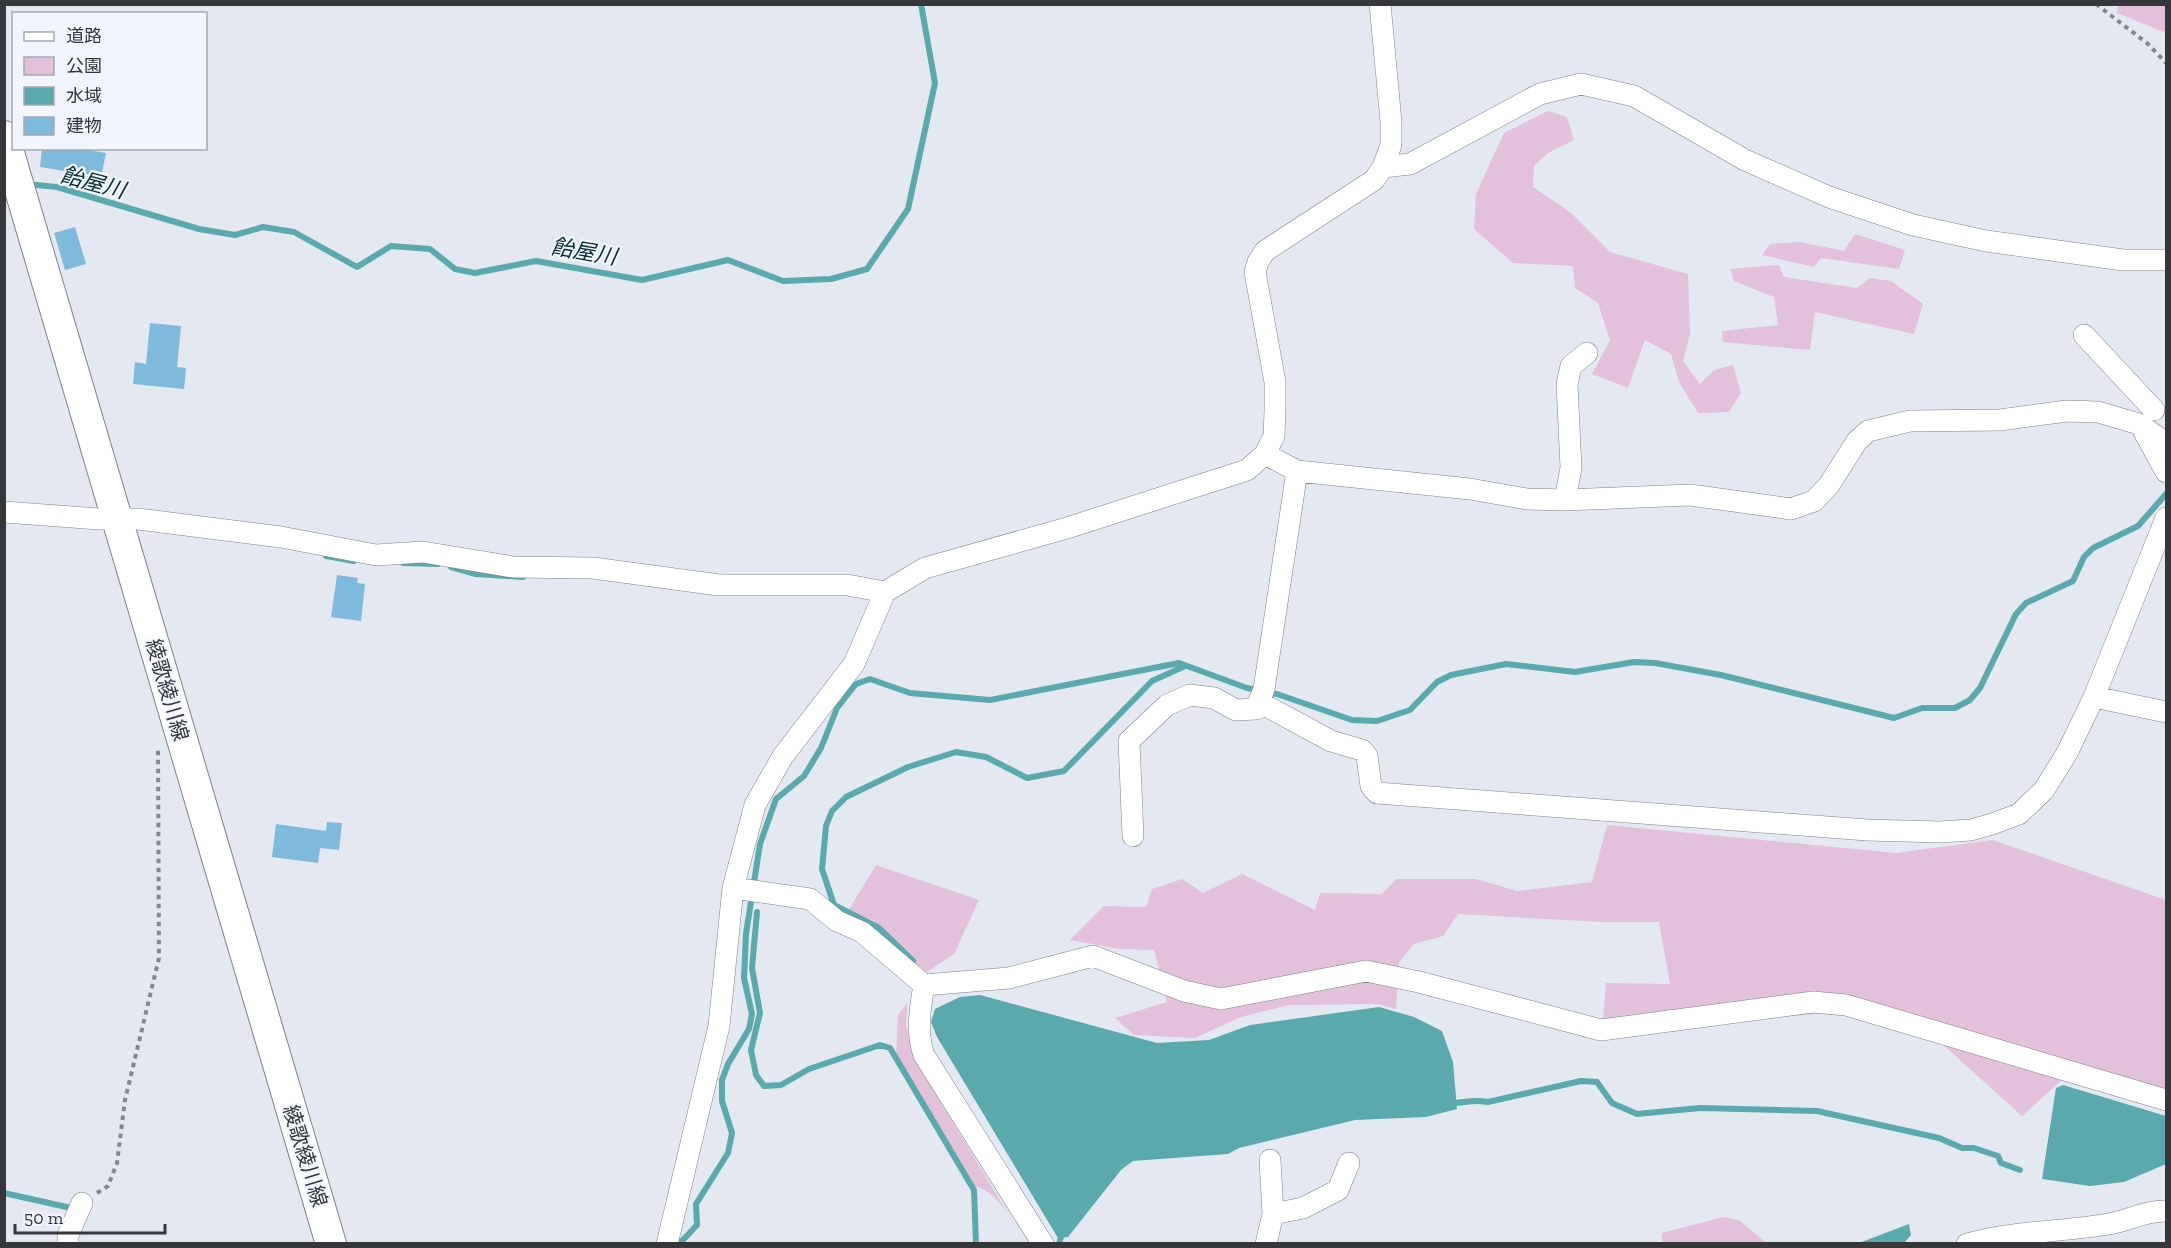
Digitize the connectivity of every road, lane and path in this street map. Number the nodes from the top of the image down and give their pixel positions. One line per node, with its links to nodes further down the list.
1 (1380, 4): 5 (street)
2 (2096, 4): 3 (path)
3 (2166, 63)
4 (4, 136): 17 (main road, 綾歌綾川線)
5 (1383, 167): 6 (street); 11 (street)
6 (2166, 260)
7 (2084, 335): 9 (street)
8 (1587, 352): 14 (street)
9 (2153, 409): 10 (street); 13 (street); 14 (street)
10 (2166, 443)
11 (1265, 454): 12 (street); 18 (street)
12 (1297, 471): 14 (street); 19 (street)
13 (2166, 472)
14 (1565, 500)
15 (4, 512): 17 (street)
16 (2166, 518): 20 (street)
17 (117, 519): 18 (street); 22 (main road, 綾歌綾川線)
18 (885, 592): 24 (street)
19 (1262, 695): 20 (street); 23 (street)
20 (2094, 697): 21 (street)
21 (2166, 712)
22 (176, 720): 29 (path); 34 (main road, 綾歌綾川線)
23 (1133, 836)
24 (745, 890): 25 (street); 32 (street)
25 (924, 985): 26 (street); 35 (street)
26 (2166, 1100)
27 (1270, 1160): 31 (street)
28 (1349, 1163): 31 (street)
29 (79, 1210): 33 (street)
30 (2166, 1211): 37 (street)
31 (1273, 1214): 36 (street)
32 (668, 1241)
33 (68, 1244)
34 (331, 1244)
35 (1043, 1244)
36 (1266, 1244)
37 (1967, 1244)

